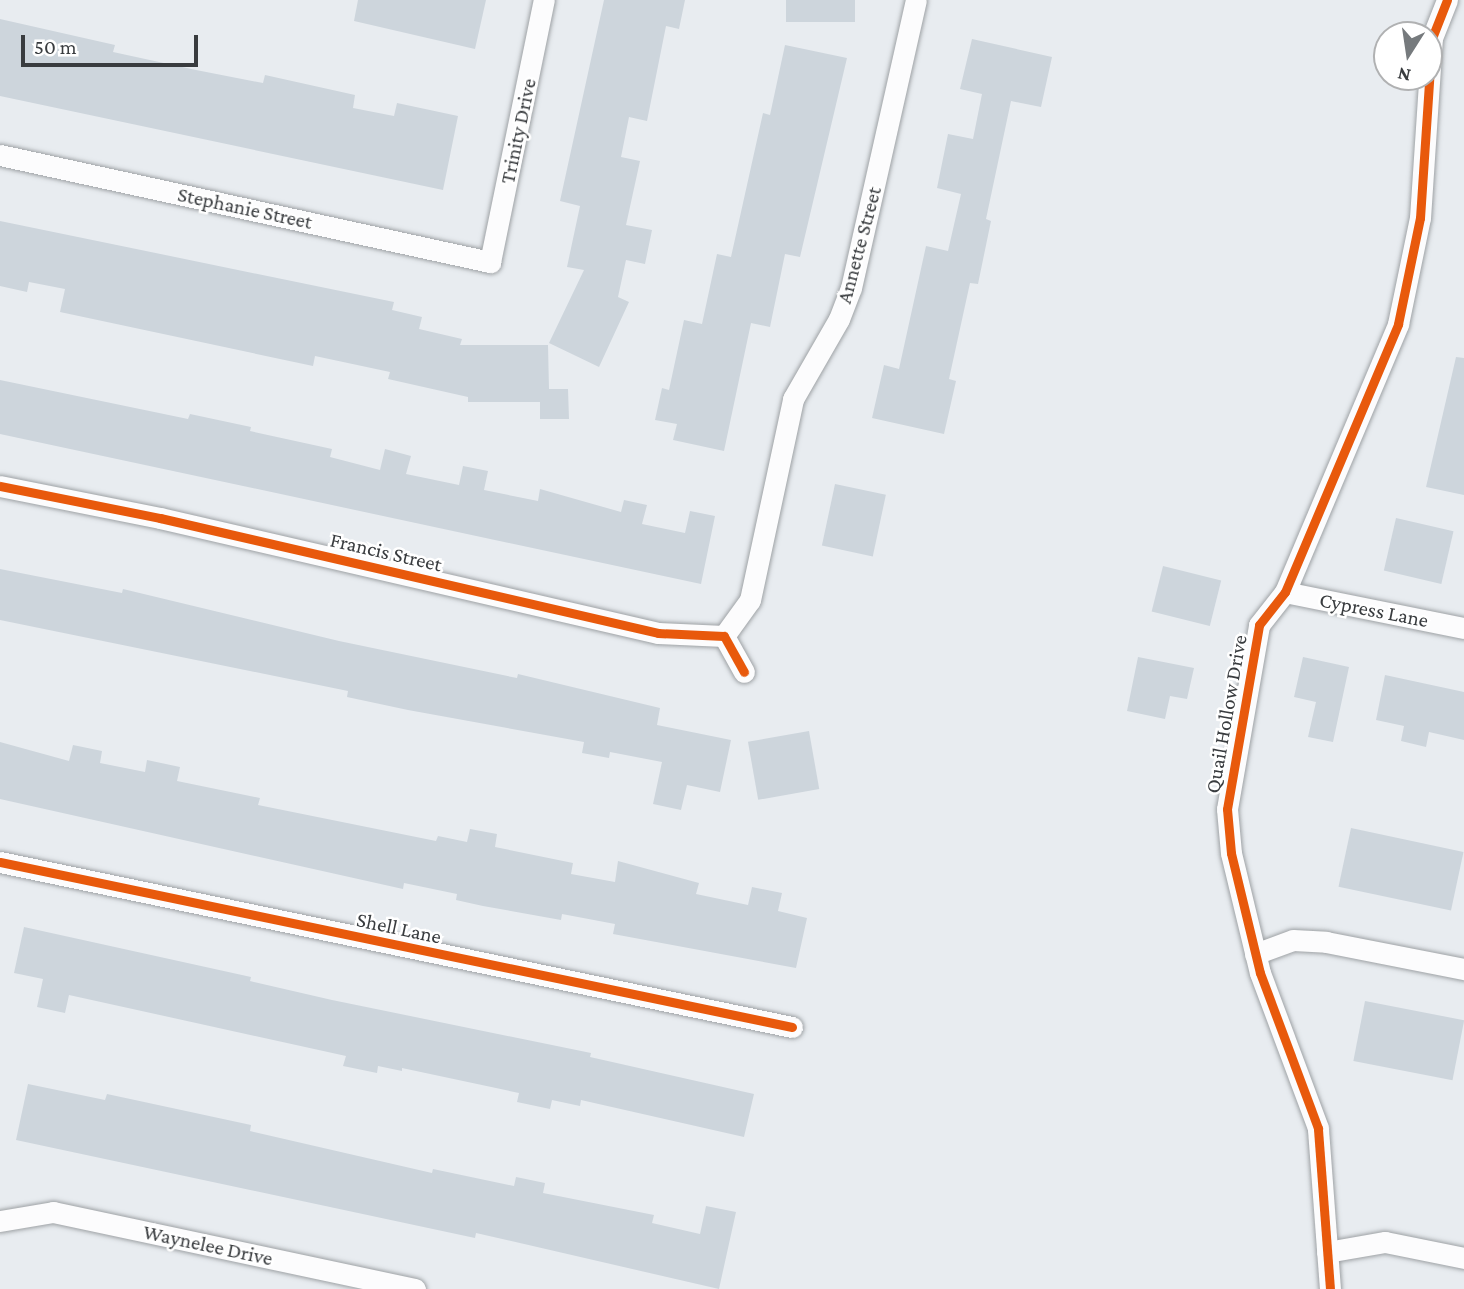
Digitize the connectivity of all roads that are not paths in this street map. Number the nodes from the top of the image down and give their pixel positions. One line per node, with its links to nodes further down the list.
1 (544, 0): 5 (street, Trinity Drive)
2 (916, 0): 9 (street, Annette Street)
3 (1447, 0): 7 (street, Quail Hollow Drive)
4 (0, 155): 5 (street, Stephanie Street)
5 (490, 262)
6 (0, 485): 9 (street, Francis Street)
7 (1284, 592): 8 (street, Cypress Lane); 12 (street, Quail Hollow Drive)
8 (1464, 628)
9 (724, 636): 10 (street)
10 (744, 672)
11 (0, 862): 14 (street, Shell Lane)
12 (1255, 954): 13 (street); 16 (street, Quail Hollow Drive)
13 (1464, 969)
14 (792, 1027)
15 (0, 1221): 18 (street, Waynelee Drive)
16 (1327, 1252): 17 (street); 19 (street, Quail Hollow Drive)
17 (1464, 1258)
18 (415, 1289)
19 (1330, 1289)

